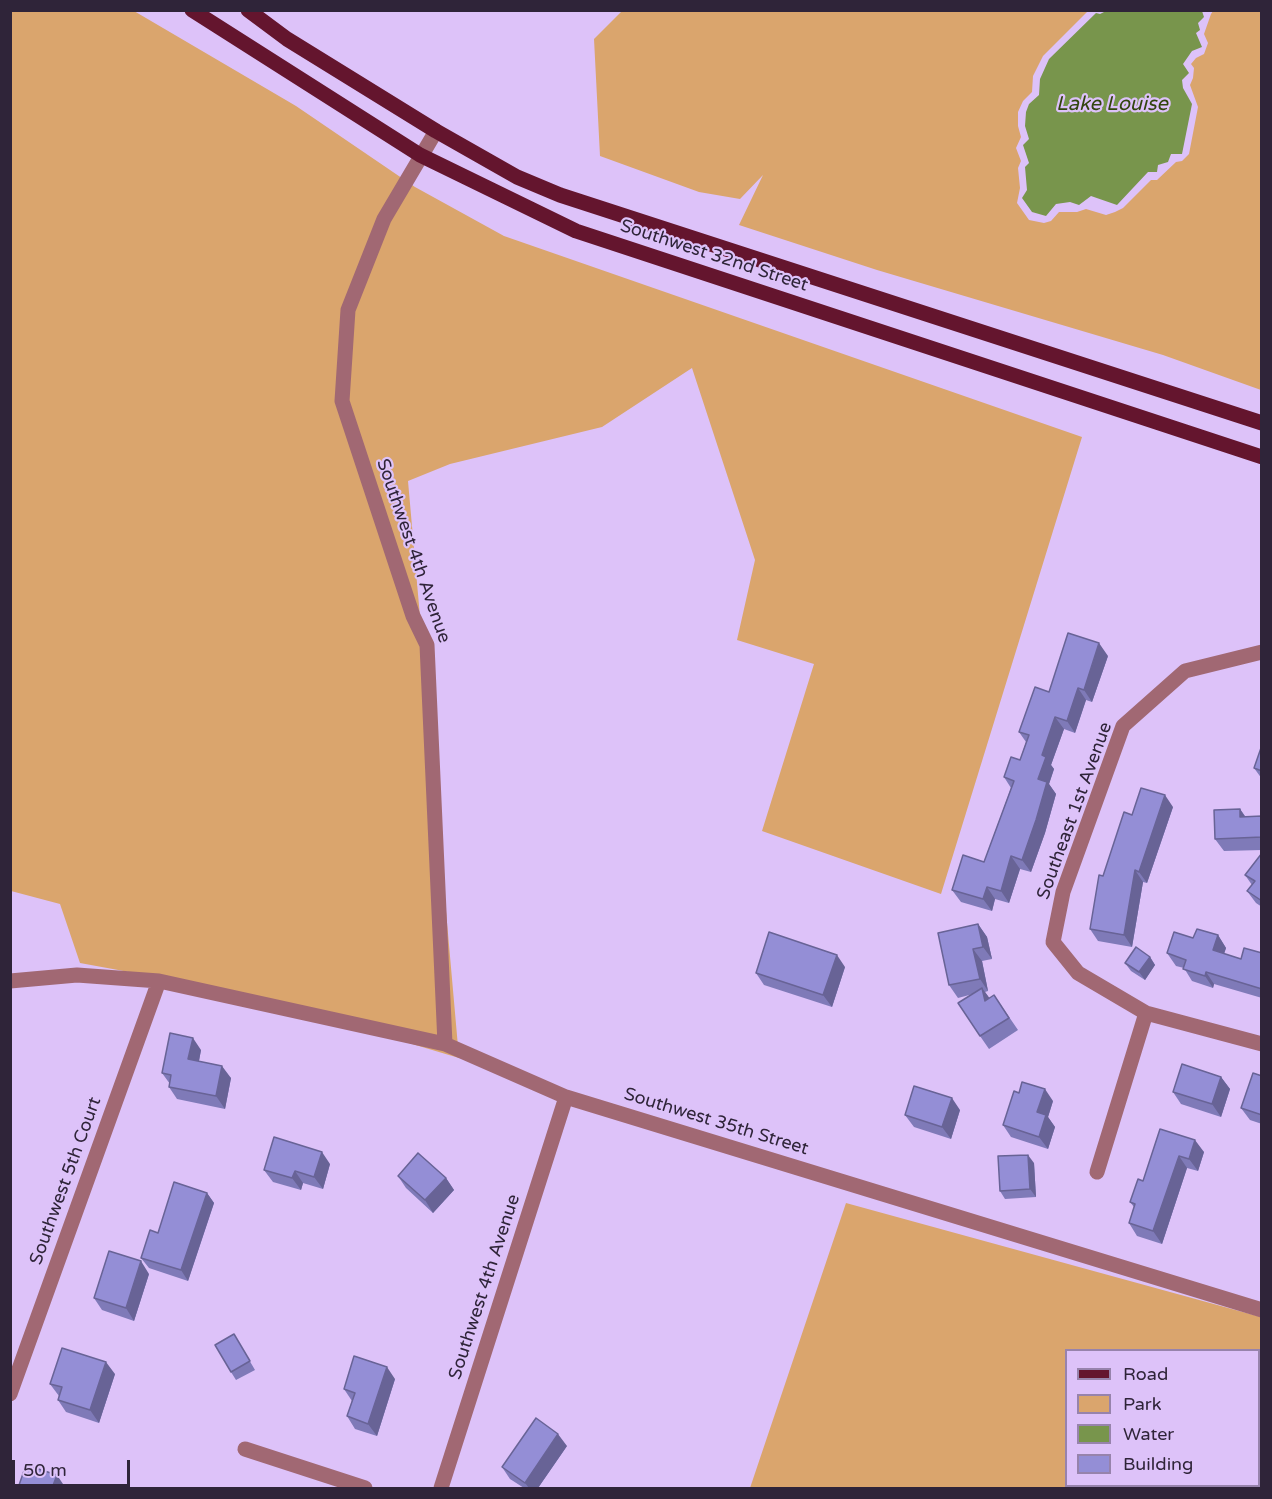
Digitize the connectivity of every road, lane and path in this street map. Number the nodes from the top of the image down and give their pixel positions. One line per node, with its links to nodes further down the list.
1 (192, 10): 4 (main road, Southwest 32nd Street)
2 (248, 10): 3 (main road, Southwest 32nd Street)
3 (436, 132): 4 (street, Southwest 4th Avenue); 5 (main road, Southwest 32nd Street)
4 (420, 155): 6 (main road, Southwest 32nd Street); 11 (street, Southwest 4th Avenue)
5 (1262, 423)
6 (1262, 457)
7 (1262, 652): 10 (street, Southeast 1st Avenue)
8 (10, 981): 9 (street, Southwest 35th Street)
9 (159, 981): 11 (street, Southwest 35th Street); 16 (street, Southwest 5th Court)
10 (1146, 1013): 12 (street); 14 (street)
11 (445, 1044): 13 (street, Southwest 35th Street)
12 (1262, 1044)
13 (566, 1096): 15 (street, Southwest 35th Street); 19 (street, Southwest 4th Avenue)
14 (1097, 1172)
15 (1262, 1310)
16 (10, 1394)
17 (245, 1449): 18 (street)
18 (365, 1488)
19 (441, 1488)

